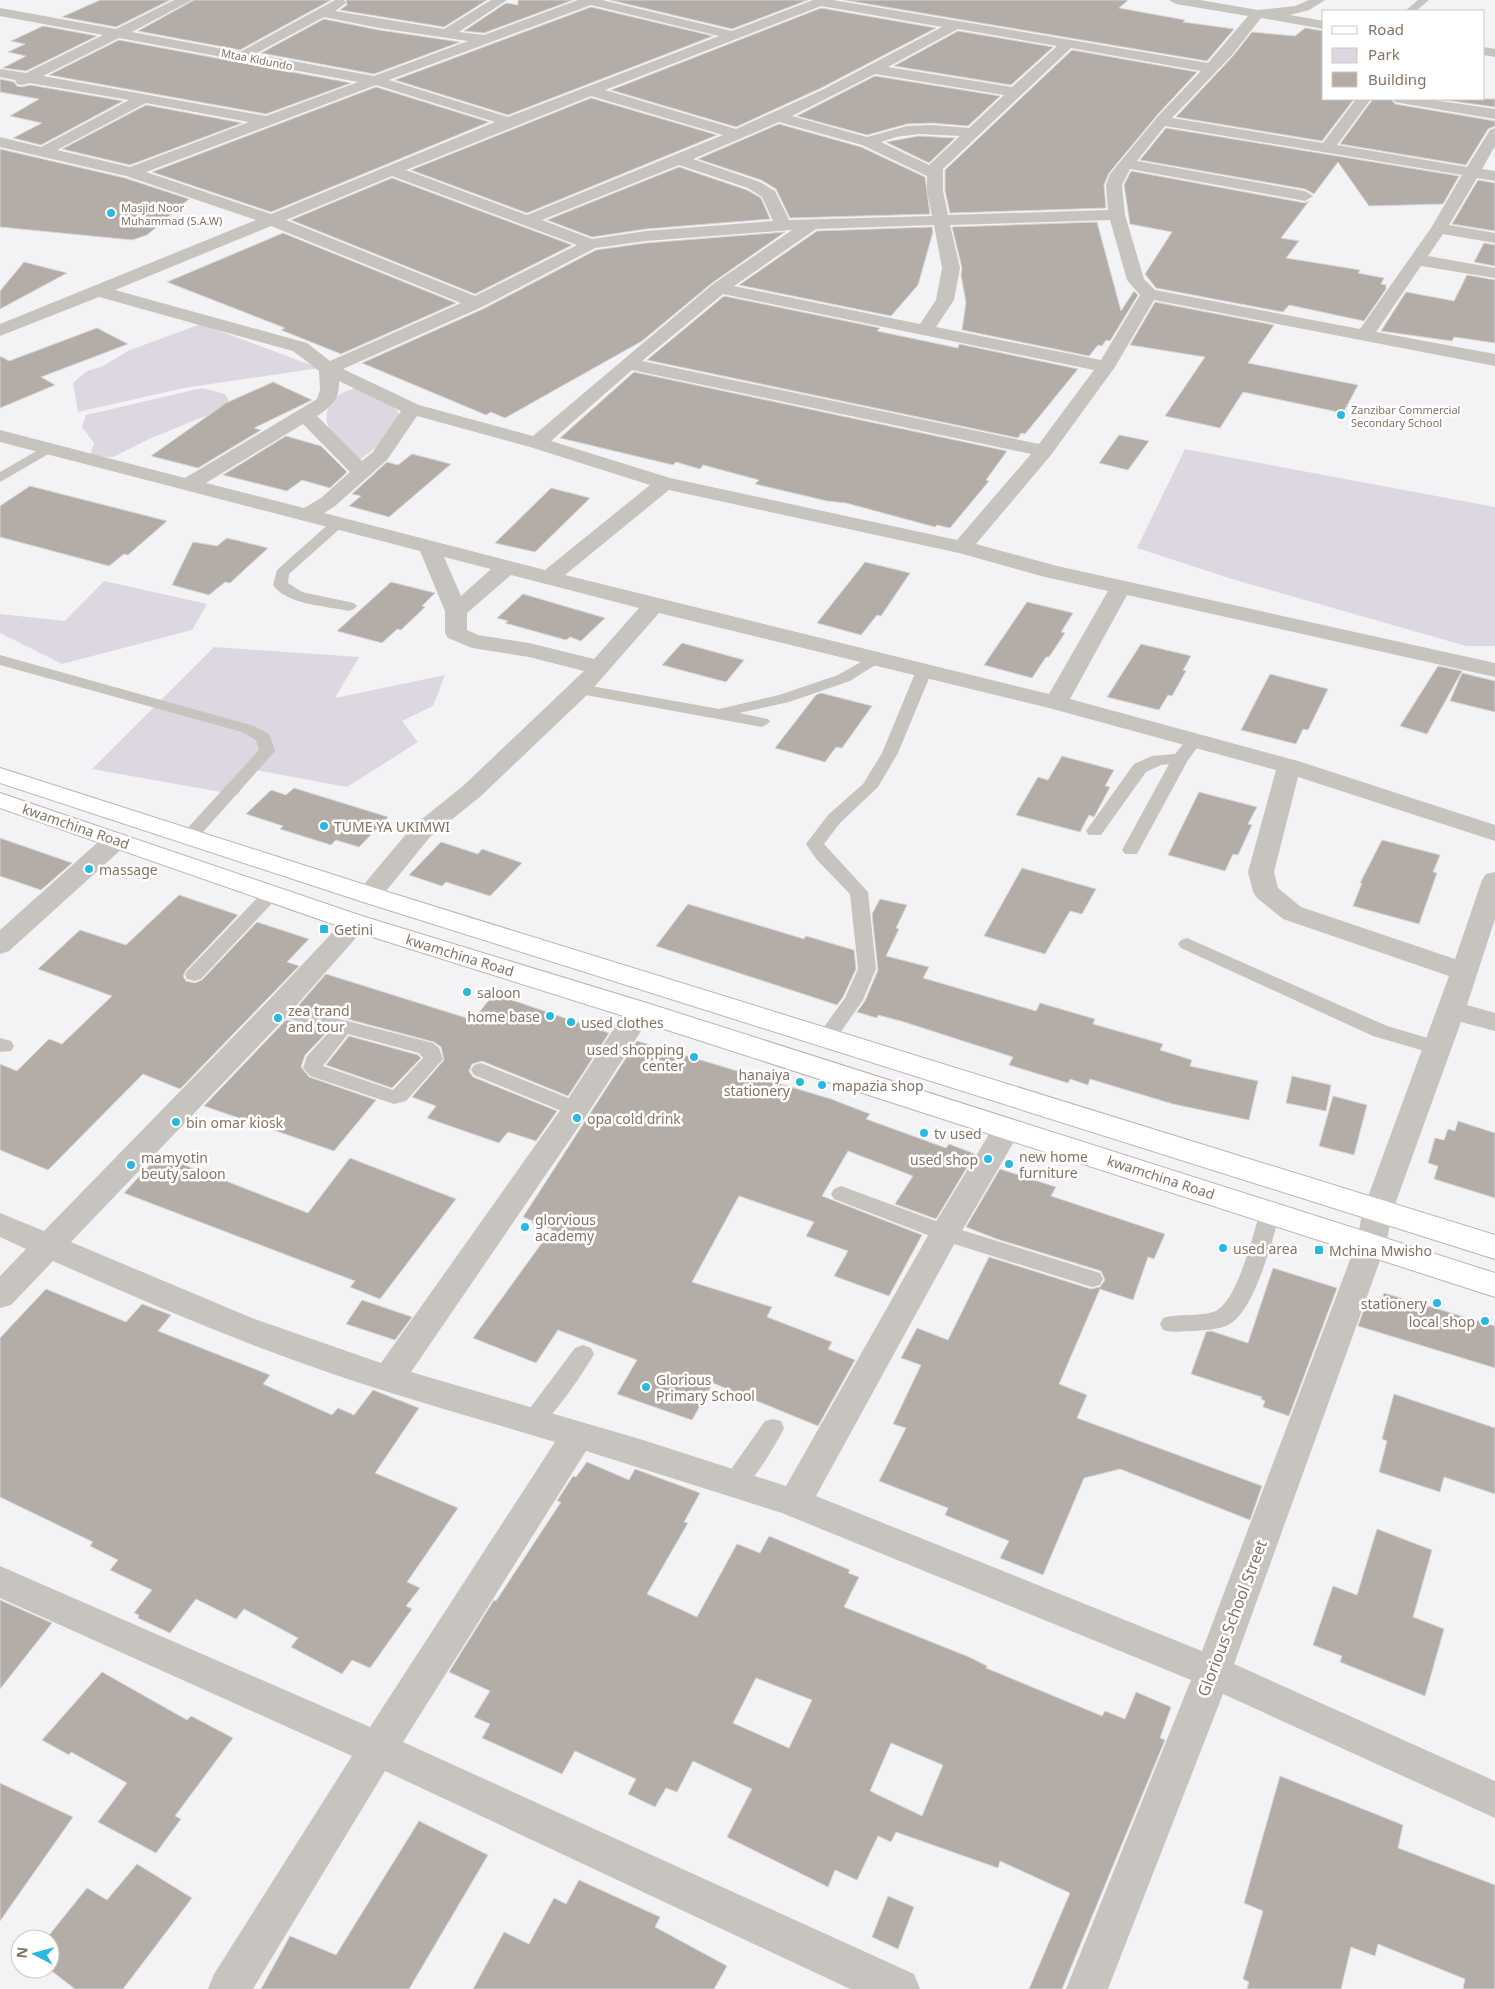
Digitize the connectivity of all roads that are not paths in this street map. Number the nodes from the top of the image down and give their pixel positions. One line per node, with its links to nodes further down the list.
1 (185, 0): 15 (street)
2 (345, 0): 11 (street)
3 (500, 0): 16 (street)
4 (590, 0): 17 (street); 18 (street)
5 (1176, 0): 12 (street)
6 (1318, 0): 12 (street)
7 (1424, 0): 9 (lane)
8 (823, 1): 13 (street); 17 (street)
9 (1411, 10)
10 (0, 12): 15 (street, Mtaa Kidundo)
11 (322, 12): 16 (street); 20 (street)
12 (1257, 14): 14 (street); 21 (street)
13 (958, 24): 19 (street); 22 (street)
14 (1322, 25)
15 (116, 33): 20 (street, Mtaa Kidundo); 24 (street)
16 (446, 34): 18 (street)
17 (736, 36): 27 (street)
18 (482, 39): 25 (street)
19 (1068, 44): 21 (street); 28 (street)
20 (242, 56): 25 (street, Mtaa Kidundo)
21 (1212, 68): 35 (street)
22 (872, 69): 28 (street); 33 (street)
23 (0, 73): 24 (street)
24 (28, 78): 26 (street); 29 (street)
25 (377, 81): 34 (street); 36 (street, Mtaa Kidundo)
26 (7, 88)
27 (591, 91): 36 (street); 39 (street)
28 (1015, 92): 37 (street)
29 (143, 99): 34 (street); 43 (street)
30 (1363, 100): 42 (street)
31 (1406, 100): 32 (street)
32 (1495, 114)
33 (776, 116): 39 (street); 41 (street)
34 (266, 120): 48 (street)
35 (1162, 121): 42 (street); 45 (street)
36 (509, 122): 46 (street)
37 (972, 133): 41 (street); 49 (street)
38 (1495, 133): 47 (street)
39 (736, 134): 44 (street)
40 (0, 142): 43 (street)
41 (868, 142): 49 (street)
42 (1328, 147): 47 (street)
43 (44, 152): 48 (street)
44 (679, 160): 54 (street); 57 (street)
45 (1128, 164): 51 (street); 52 (street)
46 (394, 171): 53 (street); 54 (street)
47 (1472, 171): 50 (street); 58 (street)
48 (131, 172): 53 (street)
49 (935, 174): 55 (street)
50 (1495, 176)
51 (1305, 196)
52 (1118, 215): 55 (street); 65 (street)
53 (270, 219): 64 (street); 66 (street)
54 (528, 220): 60 (street)
55 (941, 220): 56 (street); 68 (street)
56 (812, 224): 57 (street); 63 (street)
57 (783, 225): 60 (street)
58 (1439, 228): 59 (street); 61 (street)
59 (1495, 238)
60 (591, 244): 66 (street)
61 (1418, 260): 62 (street); 69 (street)
62 (1495, 273)
63 (720, 288): 68 (street); 71 (street)
64 (98, 290): 67 (street); 73 (street)
65 (1149, 294): 69 (street); 72 (street)
66 (476, 303): 73 (street)
67 (1, 330)
68 (924, 331): 72 (street)
69 (1364, 336): 70 (street)
70 (1495, 360)
71 (628, 364): 77 (street); 79 (street)
72 (1106, 367): 79 (street)
73 (328, 369): 74 (street); 75 (street)
74 (412, 409): 77 (street); 80 (street)
75 (304, 414): 80 (street); 83 (street)
76 (0, 436): 78 (street)
77 (537, 443): 82 (street)
78 (47, 449): 81 (lane); 83 (street)
79 (1044, 451): 87 (street)
80 (361, 472): 84 (street)
81 (0, 478)
82 (665, 483): 87 (street); 89 (street)
83 (189, 484): 84 (street)
84 (307, 516): 85 (street)
85 (338, 523): 86 (street); 92 (lane)
86 (429, 547): 88 (street); 93 (street)
87 (962, 547): 90 (street)
88 (507, 567): 89 (street); 93 (street)
89 (549, 578): 91 (street)
90 (1121, 587): 97 (street); 100 (street)
91 (654, 605): 94 (street); 96 (street)
92 (349, 606)
93 (456, 611): 96 (street)
94 (874, 659): 98 (street); 101 (lane)
95 (0, 660): 110 (lane)
96 (597, 667): 99 (street)
97 (1495, 670)
98 (924, 671): 100 (street); 128 (lane)
99 (580, 689): 101 (lane); 115 (street)
100 (1056, 703): 103 (street)
101 (718, 713): 102 (lane)
102 (762, 722)
103 (1195, 740): 104 (lane); 105 (street)
104 (1180, 759): 108 (lane); 112 (lane)
105 (1290, 766): 109 (street); 119 (street)
106 (0, 775): 110 (main road, kwamchina Road)
107 (0, 800): 111 (main road, kwamchina Road)
108 (1095, 832)
109 (1495, 833)
110 (189, 837): 115 (main road, kwamchina Road)
111 (116, 840): 114 (main road, kwamchina Road); 118 (street)
112 (1131, 850)
113 (1495, 880): 119 (street, Glorious School Street)
114 (271, 894): 116 (main road, kwamchina Road); 120 (lane)
115 (369, 896): 121 (main road, kwamchina Road)
116 (356, 923): 122 (street); 124 (main road, kwamchina Road)
117 (1187, 944): 129 (lane)
118 (0, 945)
119 (1464, 972): 123 (street, Glorious School Street)
120 (194, 975)
121 (715, 1002): 127 (main road); 128 (main road, kwamchina Road)
122 (278, 1009): 126 (lane); 139 (street)
123 (1451, 1010): 125 (street); 129 (street, Glorious School Street)
124 (640, 1011): 127 (main road, kwamchina Road); 131 (street)
125 (1495, 1022)
126 (344, 1027): 126 (lane)
127 (694, 1028): 132 (main road, kwamchina Road)
128 (826, 1038): 134 (main road, kwamchina Road)
129 (1438, 1048): 134 (street, Glorious School Street)
130 (481, 1070): 131 (lane)
131 (576, 1109): 146 (street)
132 (1007, 1128): 135 (main road, kwamchina Road); 137 (street)
133 (841, 1194): 137 (lane)
134 (1378, 1210): 138 (street, Glorious School Street); 140 (main road, kwamchina Road)
135 (1270, 1212): 138 (main road, kwamchina Road); 144 (lane)
136 (0, 1224): 139 (street)
137 (946, 1233): 141 (lane); 151 (street)
138 (1371, 1244): 142 (main road, kwamchina Road); 153 (street, Glorious School Street)
139 (48, 1245): 143 (street); 146 (street)
140 (1495, 1247)
141 (1092, 1279)
142 (1495, 1285)
143 (0, 1296)
144 (1171, 1324)
145 (582, 1354): 147 (lane)
146 (388, 1379): 147 (street)
147 (532, 1420): 149 (street)
148 (773, 1428): 150 (lane)
149 (578, 1436): 150 (street); 154 (street)
150 (735, 1482): 151 (street)
151 (794, 1503): 153 (street)
152 (0, 1581): 154 (street)
153 (1213, 1672): 155 (street); 158 (street, Glorious School Street)
154 (378, 1748): 156 (street); 157 (street)
155 (1495, 1800)
156 (229, 1989)
157 (899, 1989)
158 (1087, 1989)

